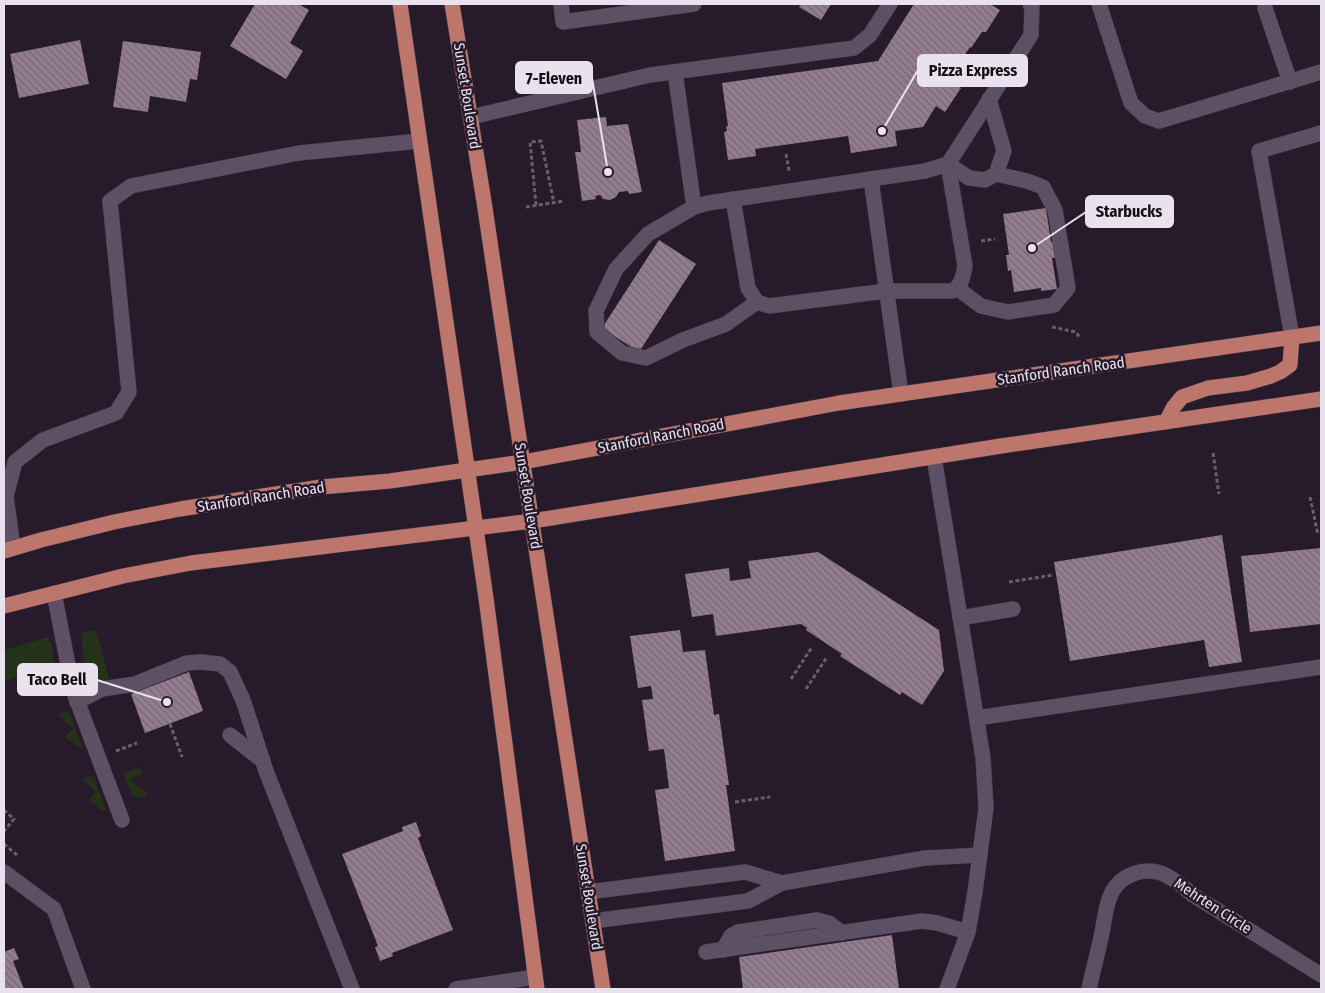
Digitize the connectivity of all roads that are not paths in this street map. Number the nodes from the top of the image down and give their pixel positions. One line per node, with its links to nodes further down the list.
1 (400, 4): 15 (main road)
2 (452, 4): 13 (main road, Sunset Boulevard)
3 (561, 4): 4 (street)
4 (694, 4)
5 (890, 4): 9 (street)
6 (1030, 4): 12 (street)
7 (1099, 4): 11 (street)
8 (1266, 8): 11 (street)
9 (675, 72): 13 (street); 20 (street)
10 (1321, 72): 11 (street)
11 (1290, 82)
12 (989, 99): 16 (street); 17 (street)
13 (471, 117): 30 (main road, Sunset Boulevard)
14 (1321, 132): 25 (street)
15 (419, 141): 31 (main road); 34 (street)
16 (948, 164): 17 (street); 18 (street); 21 (street)
17 (996, 174): 21 (street)
18 (871, 179): 19 (street); 22 (street)
19 (733, 199): 20 (street); 23 (street)
20 (694, 208): 23 (street)
21 (957, 288): 22 (street)
22 (886, 292): 23 (street); 26 (street)
23 (757, 302)
24 (1321, 333): 25 (main road, Stanford Ranch Road)
25 (1292, 337): 26 (main road, Stanford Ranch Road); 28 (main road)
26 (901, 394): 30 (main road, Stanford Ranch Road)
27 (1321, 399): 28 (main road)
28 (1166, 422): 29 (main road)
29 (934, 457): 32 (main road); 38 (street)
30 (523, 462): 31 (main road, Stanford Ranch Road); 32 (main road, Sunset Boulevard)
31 (468, 470): 33 (main road); 34 (main road, Stanford Ranch Road)
32 (532, 521): 33 (main road); 48 (main road, Sunset Boulevard)
33 (476, 527): 35 (main road); 53 (main road)
34 (9, 549)
35 (54, 593): 36 (main road); 40 (street)
36 (4, 606)
37 (1013, 609): 38 (street)
38 (960, 618): 41 (street)
39 (1321, 667): 41 (street)
40 (77, 702): 43 (street); 44 (street)
41 (977, 718): 45 (street)
42 (230, 735): 43 (street)
43 (264, 766): 55 (street)
44 (122, 820)
45 (980, 856): 47 (street); 50 (street)
46 (4, 872): 54 (street)
47 (782, 883): 48 (street); 49 (street)
48 (588, 892): 49 (main road, Sunset Boulevard)
49 (593, 921): 57 (main road, Sunset Boulevard)
50 (968, 932): 51 (street); 58 (street)
51 (706, 952)
52 (1321, 975): 59 (street, Mehrten Circle)
53 (536, 983): 56 (street)
54 (84, 989)
55 (352, 989)
56 (456, 989)
57 (603, 989)
58 (947, 989)
59 (1089, 989)

